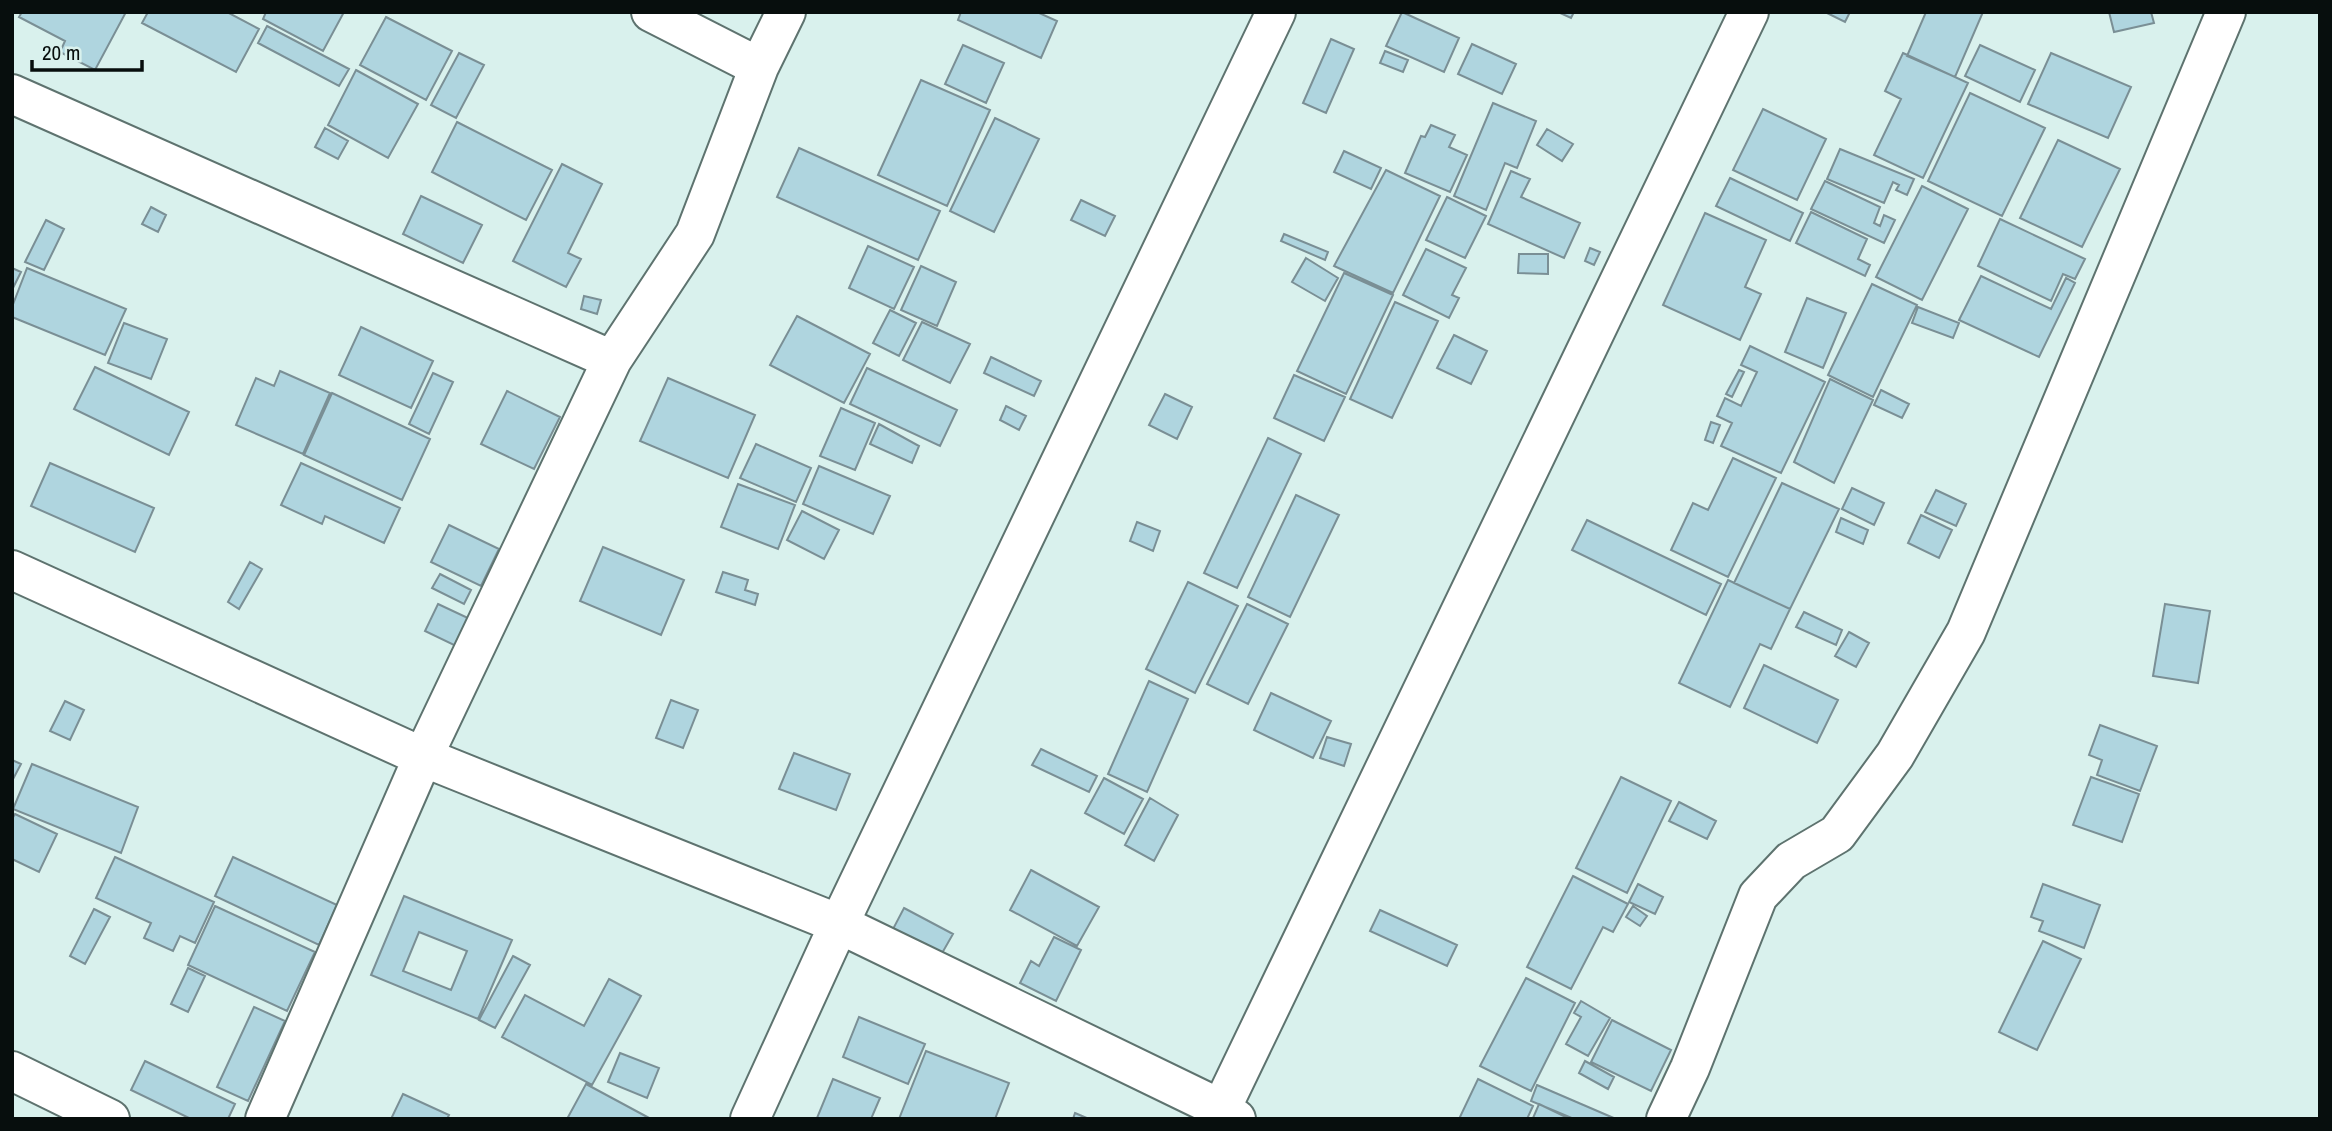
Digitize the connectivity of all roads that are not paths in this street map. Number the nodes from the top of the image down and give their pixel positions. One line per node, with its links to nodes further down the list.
1 (651, 12): 6 (street)
2 (786, 12): 6 (street)
3 (1276, 12): 11 (street)
4 (1749, 12): 13 (street)
5 (2226, 12): 17 (street)
6 (759, 67): 8 (street)
7 (12, 94): 8 (street)
8 (612, 360): 10 (street)
9 (12, 570): 10 (street)
10 (423, 757): 11 (street); 15 (street)
11 (839, 924): 13 (street); 16 (street)
12 (12, 1072): 14 (street)
13 (1228, 1114)
14 (110, 1119)
15 (265, 1119)
16 (750, 1119)
17 (1666, 1119)

